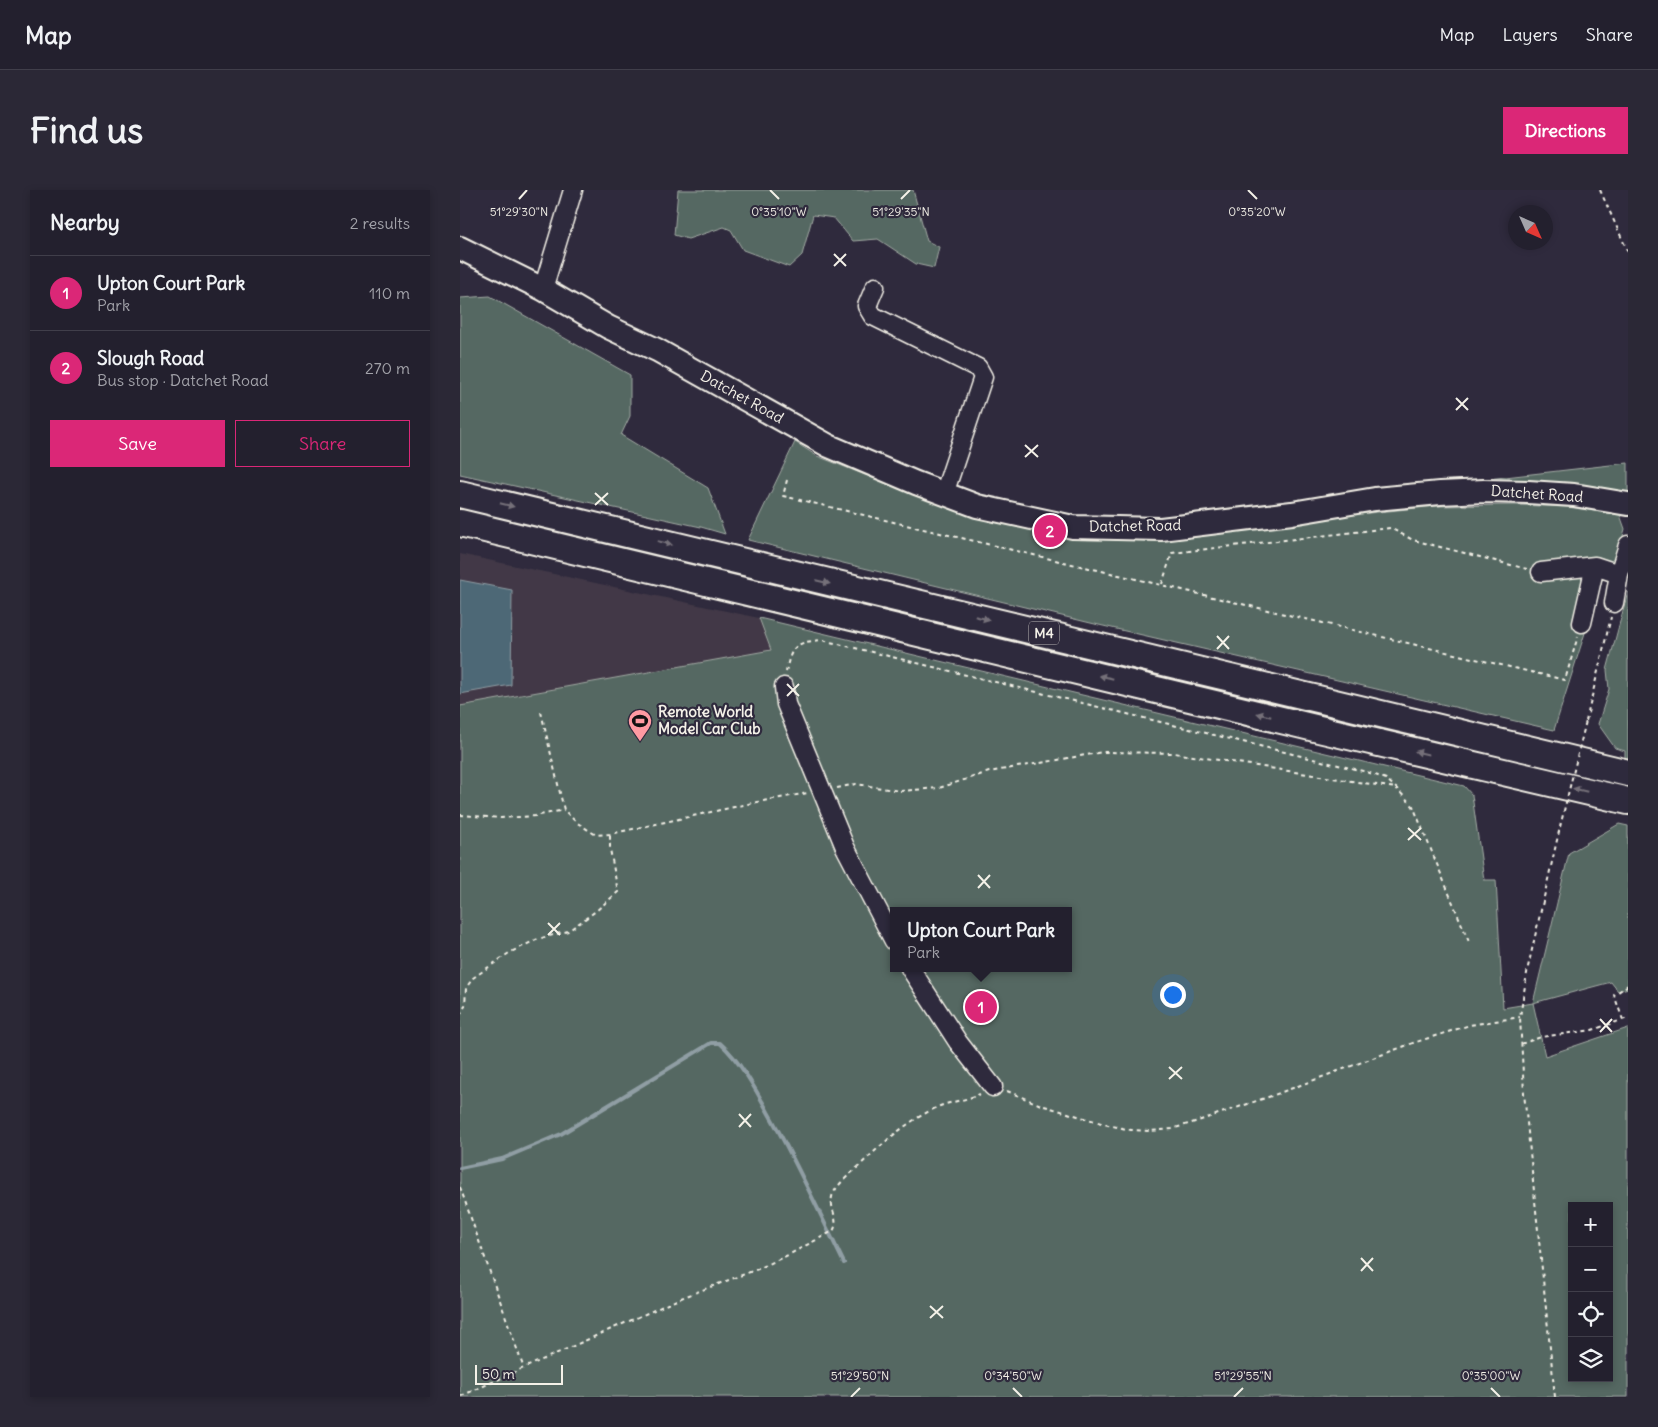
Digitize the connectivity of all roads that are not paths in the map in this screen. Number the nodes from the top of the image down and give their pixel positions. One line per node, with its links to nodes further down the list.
1 (573, 190): 4 (street)
2 (460, 248): 4 (main road, Datchet Road)
3 (875, 287): 6 (street)
4 (543, 289): 6 (main road, Datchet Road)
5 (460, 494): 16 (highway, M4, one-way to 16)
6 (944, 494): 7 (main road, Datchet Road)
7 (1628, 504)
8 (460, 523): 17 (highway, M4, one-way to 8)
9 (1628, 545): 12 (street)
10 (1595, 566): 11 (street); 12 (street); 14 (street)
11 (1541, 572)
12 (1619, 574): 13 (street)
13 (1614, 604)
14 (1582, 624)
15 (784, 687): 18 (street)
16 (1628, 773)
17 (1628, 800)
18 (890, 933)
19 (913, 972): 20 (street)
20 (993, 1087)

